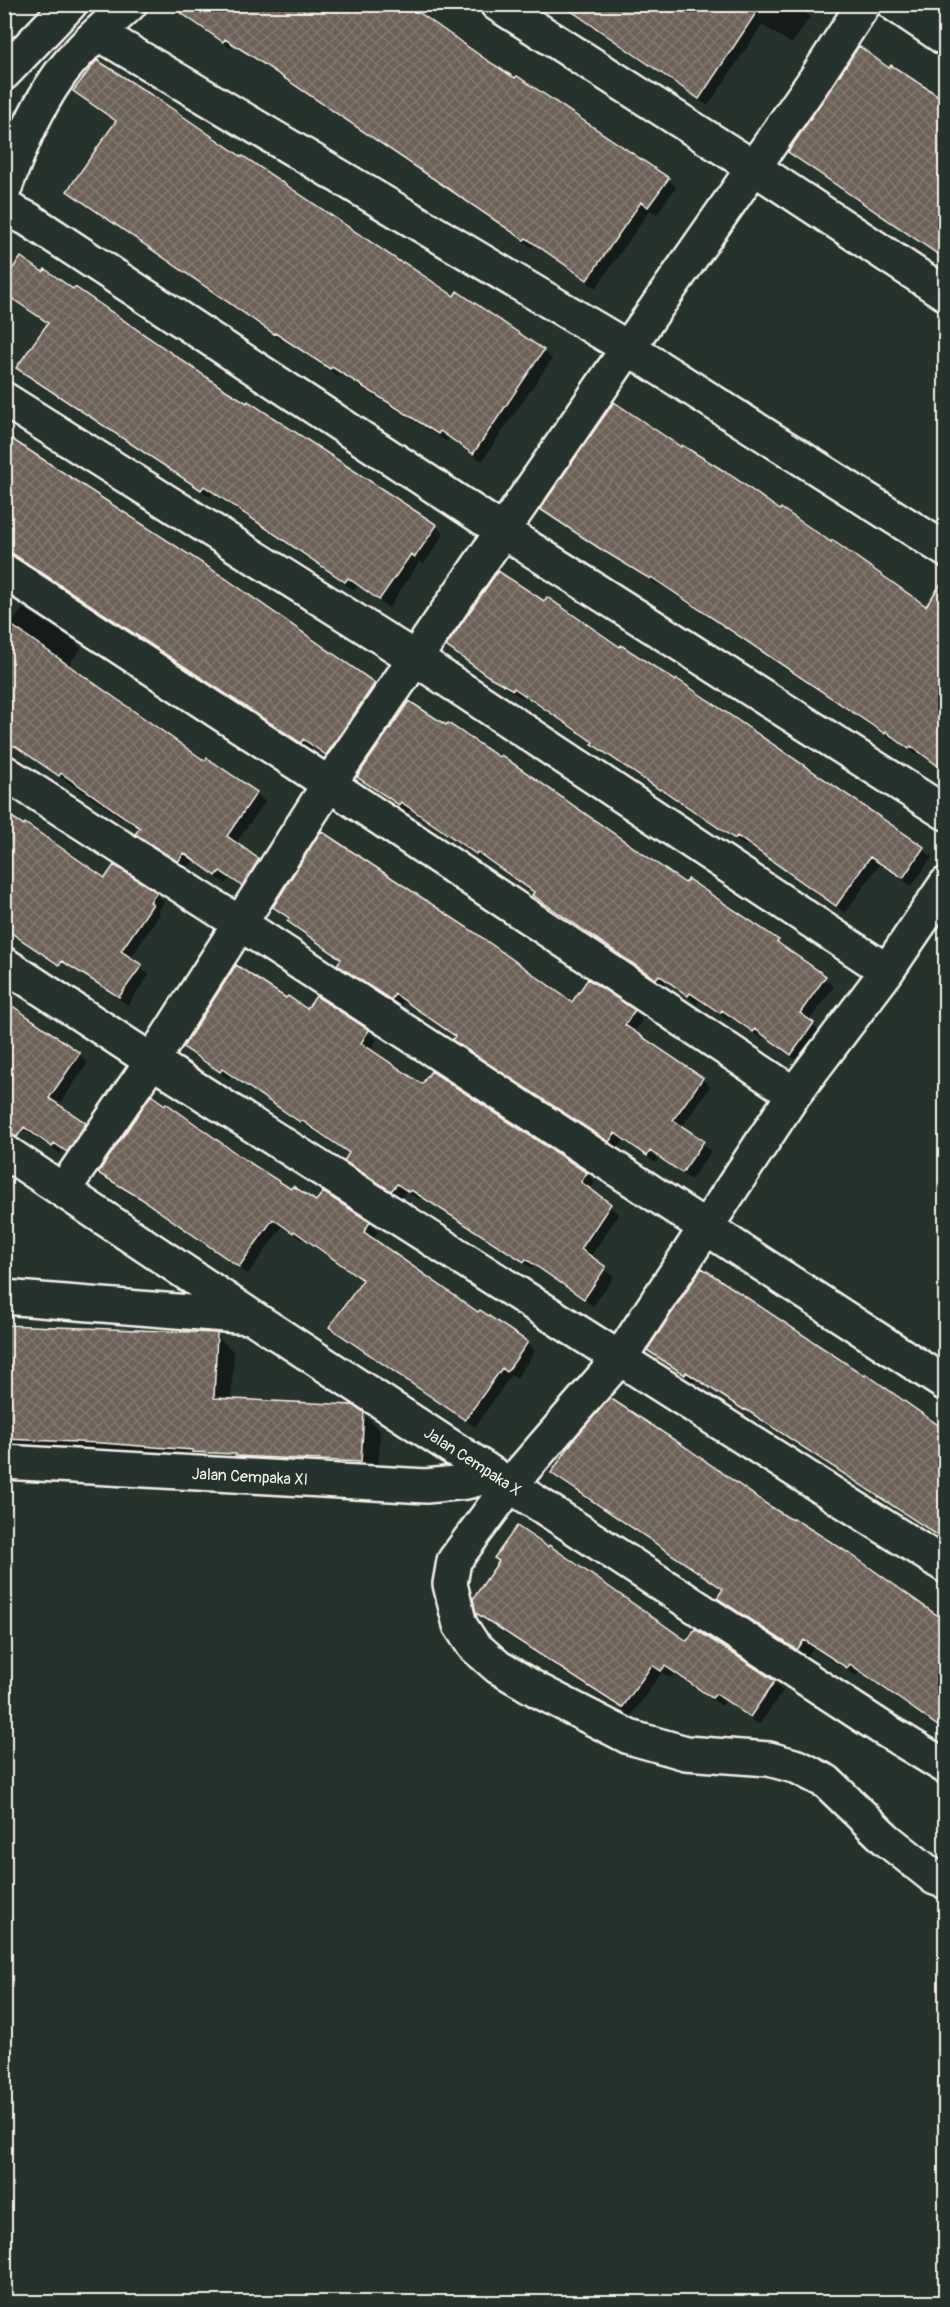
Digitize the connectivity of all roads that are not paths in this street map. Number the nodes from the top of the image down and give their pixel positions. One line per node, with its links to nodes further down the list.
1 (70, 4): 8 (street)
2 (130, 4): 6 (street)
3 (496, 4): 9 (street)
4 (864, 4): 9 (street)
5 (894, 4): 7 (street)
6 (98, 33): 10 (street); 13 (street)
7 (945, 39)
8 (4, 73)
9 (753, 167): 12 (street); 13 (street)
10 (4, 190)
11 (4, 207): 15 (street)
12 (945, 294)
13 (628, 348): 15 (street); 16 (street)
14 (4, 399): 18 (street)
15 (504, 531): 18 (street); 21 (street)
16 (945, 550)
17 (4, 571): 20 (street)
18 (416, 659): 20 (street); 25 (street)
19 (4, 772): 23 (street)
20 (329, 784): 23 (street); 27 (street)
21 (945, 813)
22 (945, 884): 25 (street)
23 (239, 923): 26 (street); 30 (street)
24 (4, 964): 26 (street)
25 (887, 971): 27 (street)
26 (152, 1061): 29 (street); 33 (street)
27 (794, 1095): 30 (street)
28 (4, 1150): 29 (street, Jalan Cempaka X)
29 (64, 1189): 32 (street, Jalan Cempaka X)
30 (705, 1228): 33 (street); 34 (street)
31 (4, 1297): 32 (street)
32 (252, 1317): 36 (street, Jalan Cempaka X)
33 (619, 1359): 36 (street); 37 (street)
34 (945, 1384)
35 (4, 1462): 36 (street, Jalan Cempaka XI)
36 (502, 1480): 38 (street, Jalan Cempaka X); 39 (street)
37 (945, 1566)
38 (945, 1767)
39 (945, 1882)

